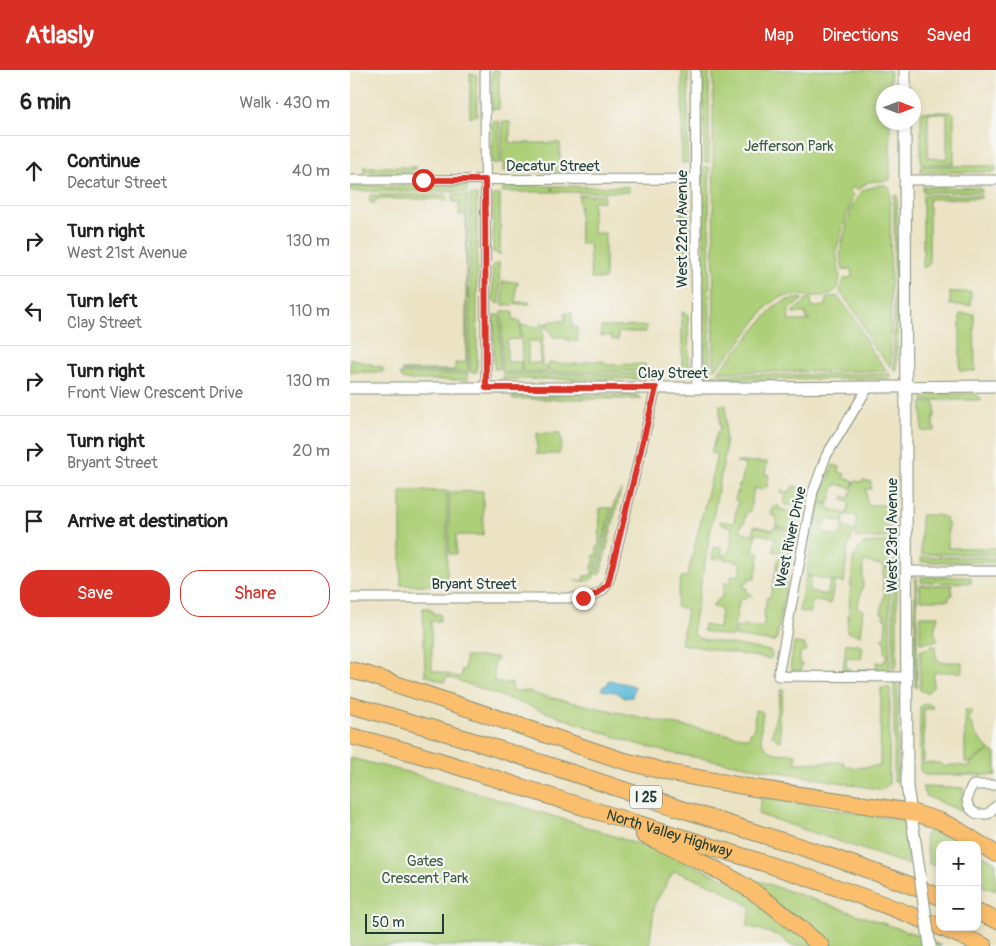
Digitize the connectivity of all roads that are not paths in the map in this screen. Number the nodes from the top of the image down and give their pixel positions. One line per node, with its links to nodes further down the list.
1 (485, 70): 8 (street)
2 (695, 70): 6 (street, West 22nd Avenue)
3 (905, 70): 4 (street)
4 (905, 85)
5 (905, 130): 9 (street, West 23rd Avenue)
6 (696, 179): 8 (street, Decatur Street); 17 (street, West 22nd Avenue)
7 (350, 180): 8 (street, Decatur Street)
8 (485, 180): 15 (street)
9 (905, 180): 10 (street); 12 (street, West 23rd Avenue)
10 (996, 180)
11 (869, 386): 12 (street, Clay Street); 17 (street, Clay Street); 22 (street, West River Drive)
12 (906, 386): 13 (street, Clay Street); 18 (street, West 23rd Avenue)
13 (996, 386)
14 (350, 388): 15 (street, Clay Street)
15 (486, 388): 16 (street, Clay Street)
16 (656, 388): 17 (street, Clay Street); 20 (street, Bryant Street)
17 (696, 388)
18 (907, 571): 19 (street); 22 (street, West 23rd Avenue)
19 (996, 571)
20 (350, 598)
21 (350, 670): 28 (highway)
22 (907, 677): 28 (street, West 23rd Avenue)
23 (350, 705): 30 (highway, North Valley Highway / I 25)
24 (350, 736): 26 (highway, North Valley Highway / I 25)
25 (996, 785): 27 (street)
26 (576, 805): 33 (highway); 35 (highway, North Valley Highway / I 25)
27 (996, 806)
28 (911, 812): 29 (highway); 34 (street, West 23rd Avenue, bridge)
29 (996, 854)
30 (936, 895)
31 (981, 914): 32 (highway)
32 (996, 920)
33 (821, 946)
34 (930, 946)
35 (984, 946)

